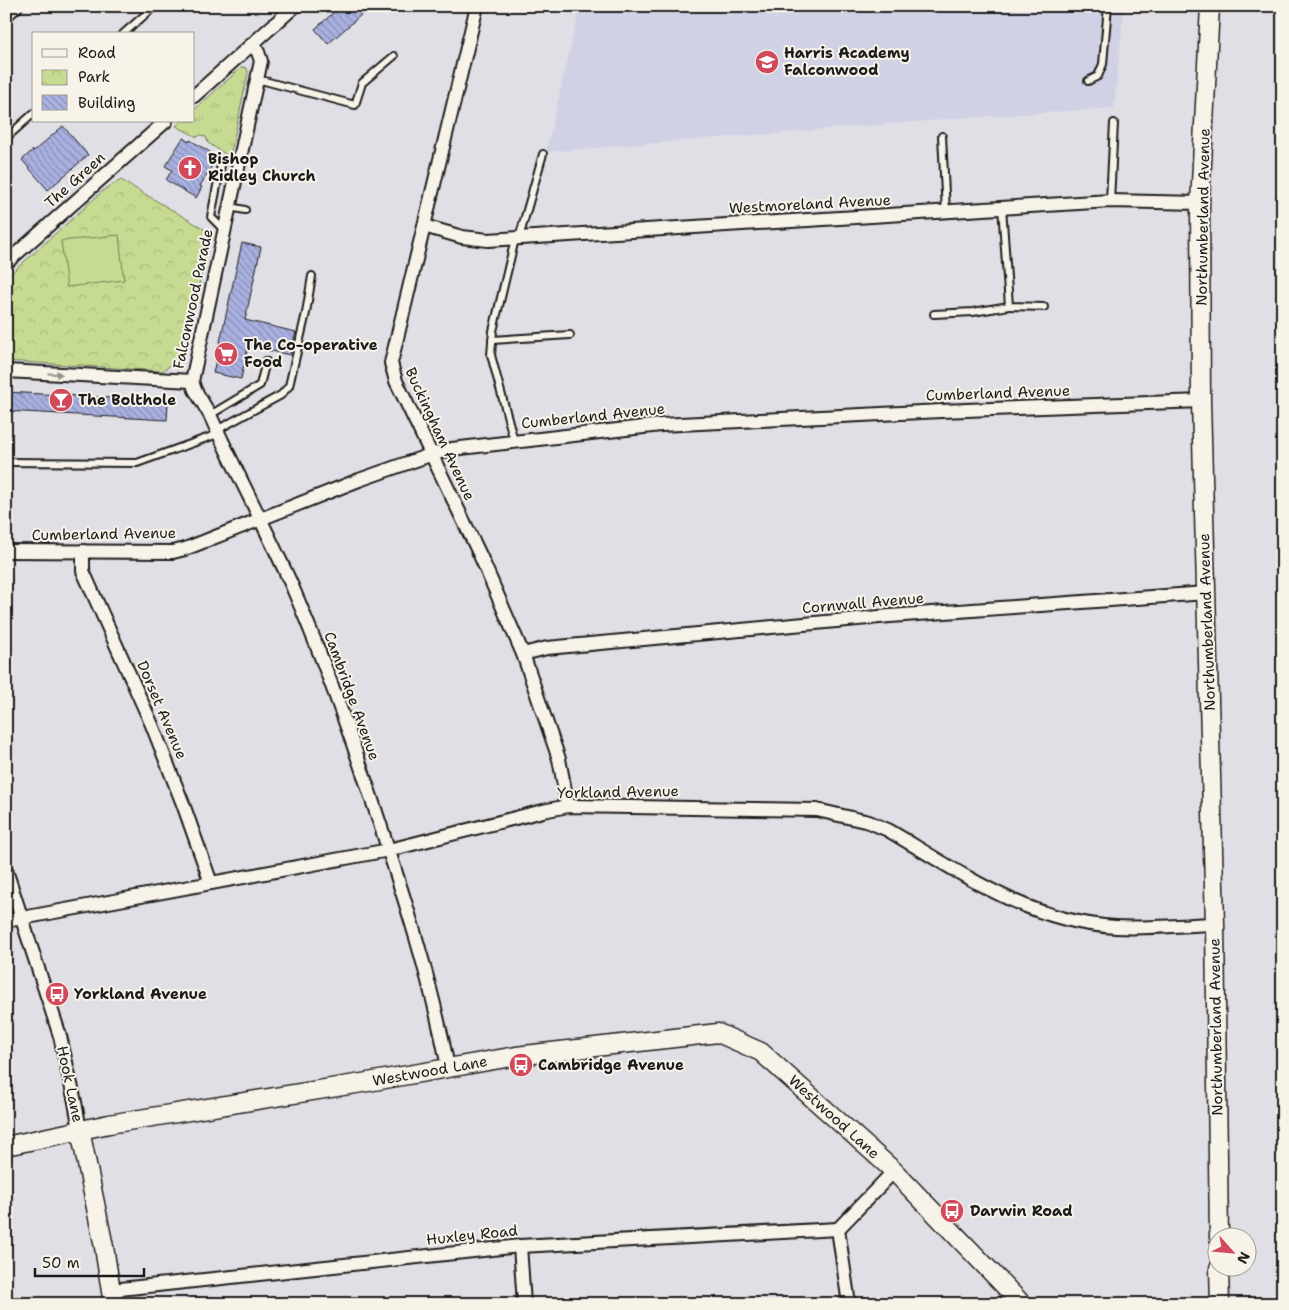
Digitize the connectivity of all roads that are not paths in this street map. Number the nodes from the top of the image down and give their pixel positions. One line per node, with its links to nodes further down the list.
1 (16, 6): 7 (street)
2 (155, 6): 8 (lane)
3 (295, 6): 9 (street)
4 (477, 6): 27 (street, Buckingham Avenue)
5 (1108, 6): 12 (lane)
6 (1210, 6): 22 (street, Northumberland Avenue)
7 (6, 15)
8 (125, 32)
9 (252, 44): 11 (street, Falconwood Parade); 13 (street)
10 (394, 56): 11 (lane)
11 (257, 80): 23 (street, Falconwood Parade)
12 (1088, 80)
13 (195, 95)
14 (32, 115): 18 (lane)
15 (165, 122): 30 (street, The Green)
16 (1114, 123): 21 (lane)
17 (942, 136): 26 (lane)
18 (6, 138)
19 (543, 154): 29 (lane)
20 (222, 160): 28 (lane)
21 (1110, 201): 22 (street, Westmoreland Avenue); 24 (street, Westmoreland Avenue)
22 (1200, 203): 40 (street, Northumberland Avenue)
23 (230, 207): 25 (lane); 28 (street, Falconwood Parade)
24 (1002, 207): 26 (street, Westmoreland Avenue); 32 (lane)
25 (245, 210)
26 (946, 212): 29 (street, Westmoreland Avenue)
27 (424, 226): 29 (street, Westmoreland Avenue); 44 (street, Buckingham Avenue)
28 (225, 231): 39 (street, Falconwood Parade)
29 (517, 238): 36 (lane)
30 (6, 263)
31 (312, 276): 42 (lane)
32 (1008, 306): 33 (lane); 34 (lane)
33 (1044, 307)
34 (934, 314)
35 (570, 335): 36 (lane)
36 (492, 340): 43 (lane)
37 (266, 361): 41 (lane)
38 (6, 371): 39 (street, Falconwood Parade, one-way to 39)
39 (192, 381): 41 (street, Cambridge Avenue)
40 (1201, 401): 43 (street, Cumberland Avenue); 49 (street, Northumberland Avenue)
41 (210, 415): 42 (street, Cambridge Avenue)
42 (218, 432): 45 (lane); 46 (street, Cambridge Avenue)
43 (514, 441): 44 (street, Cumberland Avenue)
44 (430, 455): 46 (street, Cumberland Avenue); 50 (street, Buckingham Avenue)
45 (6, 462)
46 (260, 519): 48 (street, Cumberland Avenue); 52 (street, Cambridge Avenue)
47 (6, 551): 48 (street, Cumberland Avenue)
48 (83, 551): 54 (street, Dorset Avenue)
49 (1206, 593): 50 (street, Cornwall Avenue); 57 (street, Northumberland Avenue)
50 (523, 654): 51 (street, Buckingham Avenue)
51 (568, 806): 52 (street, Yorkland Avenue); 57 (street, Yorkland Avenue)
52 (389, 850): 54 (street, Yorkland Avenue); 58 (street, Cambridge Avenue)
53 (6, 870): 55 (street, Hook Lane)
54 (211, 883): 55 (street, Yorkland Avenue)
55 (22, 918): 56 (street, Yorkland Avenue); 59 (street, Hook Lane)
56 (6, 921)
57 (1215, 924): 62 (street, Northumberland Avenue)
58 (448, 1067): 59 (street, Westwood Lane); 61 (street, Westwood Lane)
59 (80, 1130): 60 (street, Westwood Lane); 66 (street, Hook Lane)
60 (6, 1146)
61 (894, 1171): 63 (street); 69 (street, Westwood Lane)
62 (1219, 1228)
63 (838, 1229): 64 (street, Huxley Road); 68 (street)
64 (520, 1246): 66 (street, Huxley Road); 67 (street)
65 (1219, 1278): 70 (street)
66 (112, 1297)
67 (524, 1304)
68 (850, 1304)
69 (1022, 1304)
70 (1220, 1304)

